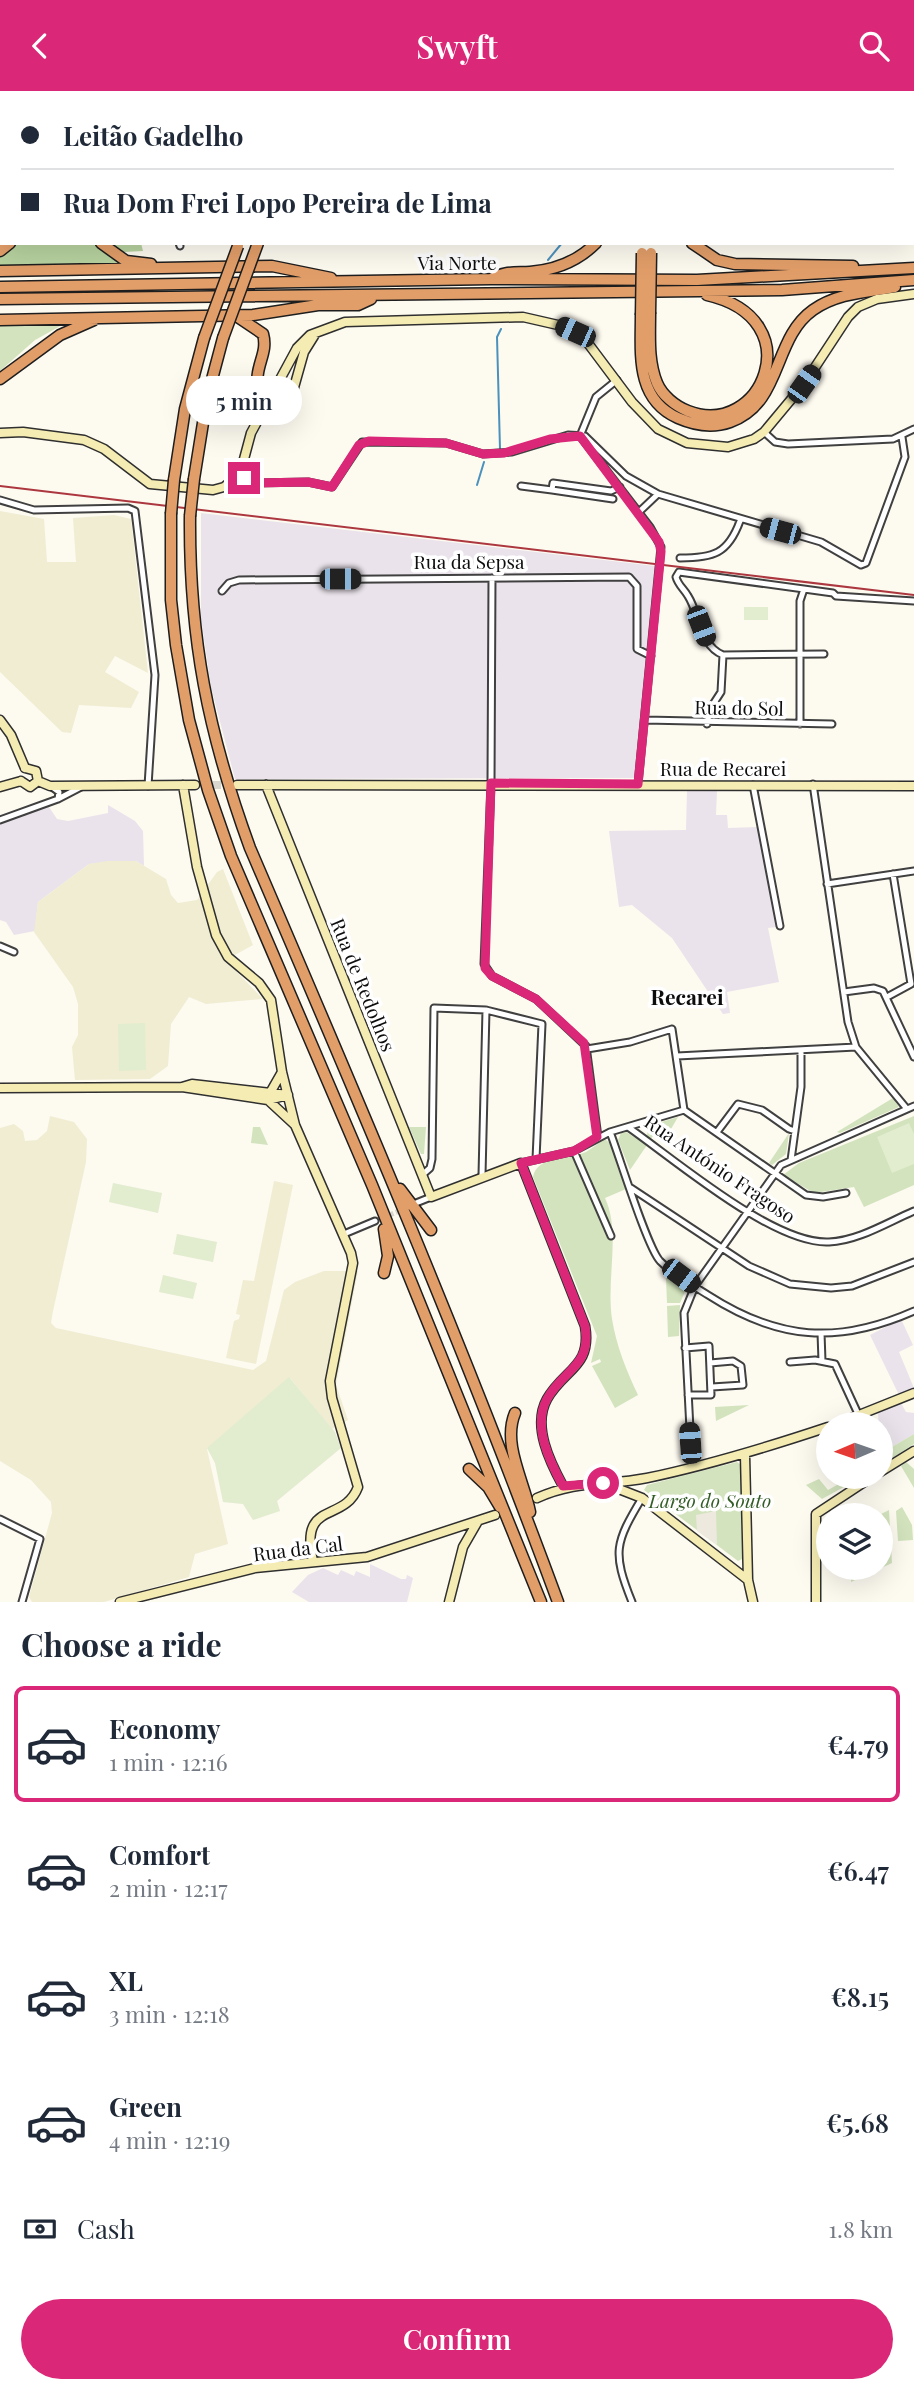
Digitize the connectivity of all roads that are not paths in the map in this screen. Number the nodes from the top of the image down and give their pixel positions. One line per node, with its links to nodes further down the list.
1 (105, 245): 8 (highway)
2 (238, 245): 111 (highway, bridge)
3 (257, 245): 110 (highway, bridge)
4 (594, 245): 10 (highway)
5 (695, 245): 7 (highway)
6 (647, 248): 18 (highway, bridge)
7 (914, 266): 10 (highway, Via Norte)
8 (172, 267): 9 (highway); 11 (highway)
9 (0, 271)
10 (491, 279): 11 (highway, Via Norte)
11 (349, 281): 13 (highway, Via Norte)
12 (914, 281): 14 (highway, Via Norte); 18 (highway)
13 (0, 287)
14 (689, 291): 16 (highway, Via Norte); 18 (highway)
15 (914, 294): 30 (street)
16 (378, 297): 17 (highway, Via Norte); 19 (highway)
17 (0, 299)
18 (645, 314)
19 (235, 316): 20 (highway); 25 (highway)
20 (98, 319): 21 (highway); 23 (highway)
21 (0, 320)
22 (321, 330): 24 (street); 26 (street); 27 (street)
23 (0, 379)
24 (617, 380): 30 (street); 32 (street)
25 (259, 395): 26 (highway); 28 (highway)
26 (270, 398): 27 (street); 28 (street)
27 (282, 398): 28 (street)
28 (261, 415): 34 (street)
29 (914, 429): 33 (street)
30 (764, 432): 33 (street)
31 (0, 433): 34 (street)
32 (580, 436): 34 (street); 36 (street); 39 (street)
33 (902, 437): 44 (street)
34 (240, 474)
35 (521, 486): 38 (street)
36 (620, 487): 37 (street); 43 (street)
37 (589, 488): 38 (street); 40 (street)
38 (552, 490): 40 (street)
39 (658, 494): 43 (street); 44 (street)
40 (587, 496): 41 (street)
41 (613, 499)
42 (0, 500): 72 (street)
43 (639, 512): 53 (street)
44 (740, 520): 45 (street)
45 (680, 558)
46 (492, 577): 48 (street, Rua da Sepsa); 53 (street, Rua da Sepsa); 62 (street)
47 (804, 589): 49 (street); 50 (street); 52 (street)
48 (222, 591)
49 (914, 601)
50 (801, 654): 51 (street); 52 (street); 57 (street)
51 (824, 654)
52 (723, 655): 56 (street)
53 (651, 656): 55 (street)
54 (0, 720): 59 (street)
55 (645, 720): 56 (street, Rua do Sol); 63 (street)
56 (707, 724): 57 (street, Rua do Sol)
57 (800, 724): 58 (street, Rua do Sol)
58 (832, 724)
59 (25, 768): 60 (street); 61 (street)
60 (21, 781): 61 (street); 74 (street)
61 (38, 781): 70 (street)
62 (491, 783): 63 (street, Rua de Recarei); 67 (street, Rua de Recarei); 87 (street)
63 (638, 784): 68 (street, Rua de Recarei)
64 (183, 785): 65 (street); 72 (street); 91 (street)
65 (195, 785)
66 (237, 785): 67 (street, Rua de Recarei)
67 (266, 785): 108 (street, Rua de Redolhos)
68 (753, 785): 69 (street, Rua de Recarei); 80 (street)
69 (813, 785): 73 (street, Rua de Recarei); 79 (street)
70 (50, 786): 71 (street); 75 (street)
71 (84, 786): 72 (street); 75 (street)
72 (148, 786)
73 (914, 786)
74 (0, 787)
75 (58, 799): 76 (street)
76 (0, 820)
77 (914, 870): 78 (street)
78 (893, 874): 79 (street); 84 (street)
79 (827, 884): 83 (street)
80 (780, 926)
81 (0, 946): 82 (street)
82 (14, 952)
83 (844, 992): 84 (street); 86 (street)
84 (887, 997): 90 (street)
85 (486, 1010): 104 (street); 108 (street); 109 (street)
86 (856, 1047): 88 (street); 95 (street)
87 (587, 1048): 89 (street); 102 (street)
88 (801, 1052): 89 (street); 99 (street)
89 (677, 1056): 96 (street)
90 (914, 1057)
91 (282, 1072): 93 (street); 94 (street)
92 (0, 1088): 94 (street)
93 (288, 1095): 94 (street); 97 (street)
94 (269, 1096): 97 (street)
95 (911, 1107): 105 (street)
96 (684, 1110): 98 (street); 101 (street)
97 (295, 1125): 120 (street)
98 (628, 1127): 100 (street); 116 (street, Rua António Fragoso)
99 (796, 1131): 101 (street); 105 (street)
100 (610, 1132): 102 (street); 112 (street)
101 (717, 1132): 107 (street)
102 (597, 1137): 103 (street)
103 (574, 1151): 104 (street); 121 (street)
104 (536, 1159): 106 (street)
105 (791, 1160): 107 (street)
106 (521, 1163): 109 (street); 146 (street)
107 (773, 1173): 113 (street); 116 (street)
108 (422, 1175): 114 (street, Rua de Redolhos)
109 (482, 1175): 114 (street)
110 (391, 1177): 119 (highway); 154 (highway)
111 (372, 1185): 124 (highway); 151 (highway)
112 (631, 1188): 122 (street); 125 (street)
113 (846, 1193)
114 (431, 1197): 115 (street)
115 (416, 1203)
116 (747, 1210): 117 (street, Rua António Fragoso); 122 (street)
117 (914, 1211)
118 (374, 1221): 120 (street)
119 (431, 1230)
120 (344, 1234): 155 (street)
121 (611, 1237)
122 (721, 1247): 123 (street); 125 (street)
123 (914, 1262)
124 (384, 1273)
125 (695, 1286): 127 (street); 128 (street)
126 (914, 1311): 127 (street)
127 (821, 1333): 129 (street)
128 (685, 1348): 131 (street); 134 (street)
129 (822, 1361): 130 (street); 135 (street)
130 (790, 1362)
131 (710, 1363): 132 (street); 132 (street)
132 (712, 1387): 134 (street)
133 (914, 1393): 136 (street)
134 (688, 1395): 142 (street)
135 (857, 1412)
136 (869, 1412)
137 (515, 1413): 154 (highway)
138 (816, 1431): 140 (street)
139 (914, 1451): 141 (street)
140 (745, 1455): 142 (street); 156 (street)
141 (893, 1464)
142 (692, 1468): 144 (street)
143 (469, 1469): 151 (highway)
144 (644, 1479): 145 (street); 149 (street)
145 (603, 1483): 146 (street); 149 (street)
146 (563, 1486): 148 (street)
147 (854, 1489): 166 (street)
148 (537, 1498)
149 (642, 1499): 157 (street); 164 (street)
150 (495, 1515): 153 (street, Rua da Cal)
151 (509, 1517): 162 (highway)
152 (0, 1519): 159 (street)
153 (478, 1521): 155 (street, Rua da Cal); 161 (street)
154 (539, 1550): 163 (highway)
155 (313, 1562): 160 (street, Rua da Cal)
156 (748, 1565): 157 (street); 158 (street)
157 (738, 1571): 158 (street)
158 (748, 1580): 165 (street)
159 (22, 1602)
160 (120, 1602)
161 (449, 1602)
162 (541, 1602)
163 (558, 1602)
164 (632, 1602)
165 (753, 1602)
166 (816, 1602)

